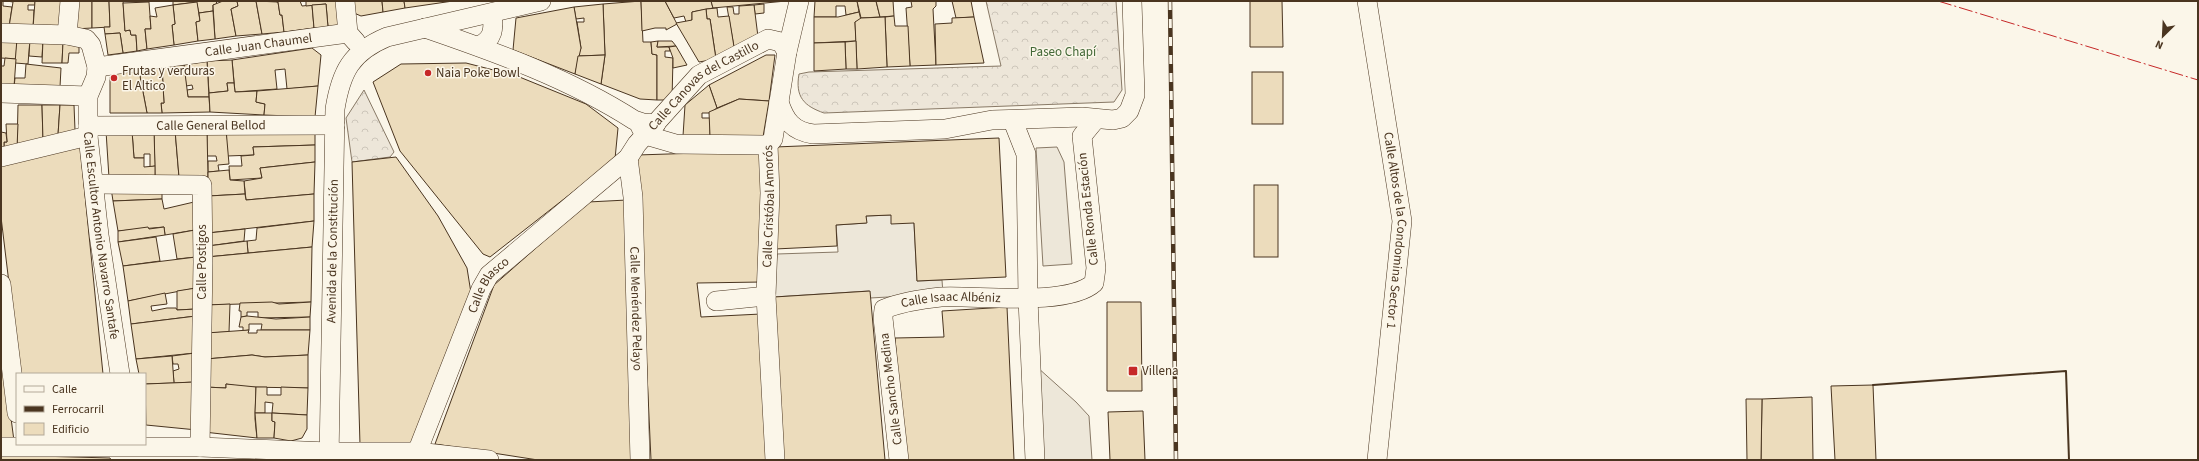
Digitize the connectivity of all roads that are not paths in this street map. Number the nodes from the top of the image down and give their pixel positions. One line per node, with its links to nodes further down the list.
1 (70, 1): 11 (street)
2 (345, 1): 10 (street)
3 (541, 1): 7 (street)
4 (798, 1): 14 (street, Calle Cristóbal Amorós)
5 (1132, 1): 19 (street, Calle Ronda Estación)
6 (1367, 1): 46 (street, Calle Altos de la Condomina Sector 1)
7 (492, 12): 8 (street); 12 (street)
8 (425, 28): 12 (street); 13 (street)
9 (1, 32): 11 (street)
10 (348, 33): 13 (street); 15 (street, Calle Juan Chaumel)
11 (67, 35): 15 (street)
12 (478, 46): 22 (street)
13 (363, 48): 21 (street, Avenida de la Constitución)
14 (787, 52): 18 (street, Calle Cristóbal Amorós); 22 (street, Calle Canovas del Castillo)
15 (96, 62): 17 (street)
16 (1, 92): 17 (street)
17 (88, 96): 23 (street, Calle Escultor Antonio Navarro Santafe)
18 (779, 102): 20 (street); 24 (street, Calle Cristóbal Amorós)
19 (1104, 119): 20 (street); 30 (street, Calle Ronda Estación)
20 (1013, 121): 30 (street)
21 (335, 125): 23 (street, Calle General Bellod); 39 (street, Avenida de la Constitución)
22 (645, 126): 24 (street); 26 (street, Calle Canovas del Castillo)
23 (88, 131): 25 (street, Calle General Bellod); 27 (street, Calle Escultor Antonio Navarro Santafe)
24 (768, 145): 29 (street, Calle Cristóbal Amorós)
25 (1, 157)
26 (628, 158): 40 (street, Calle Blasco); 42 (street, Calle Menéndez Pelayo)
27 (94, 184): 33 (street, Calle Escultor Antonio Navarro Santafe); 37 (street, Calle Postigos)
28 (1, 284): 34 (street)
29 (766, 296): 31 (street); 43 (street, Calle Cristóbal Amorós)
30 (1028, 299): 32 (street, Calle Isaac Albéniz); 45 (street)
31 (716, 301)
32 (883, 318): 44 (street, Calle Sancho Medina)
33 (120, 373)
34 (16, 405)
35 (21, 445): 36 (street); 38 (street)
36 (1, 447)
37 (200, 447): 38 (street); 39 (street)
38 (131, 451)
39 (329, 456): 40 (street)
40 (416, 456): 41 (street)
41 (489, 460)
42 (640, 460)
43 (775, 460)
44 (899, 460)
45 (1035, 460)
46 (1377, 460)

